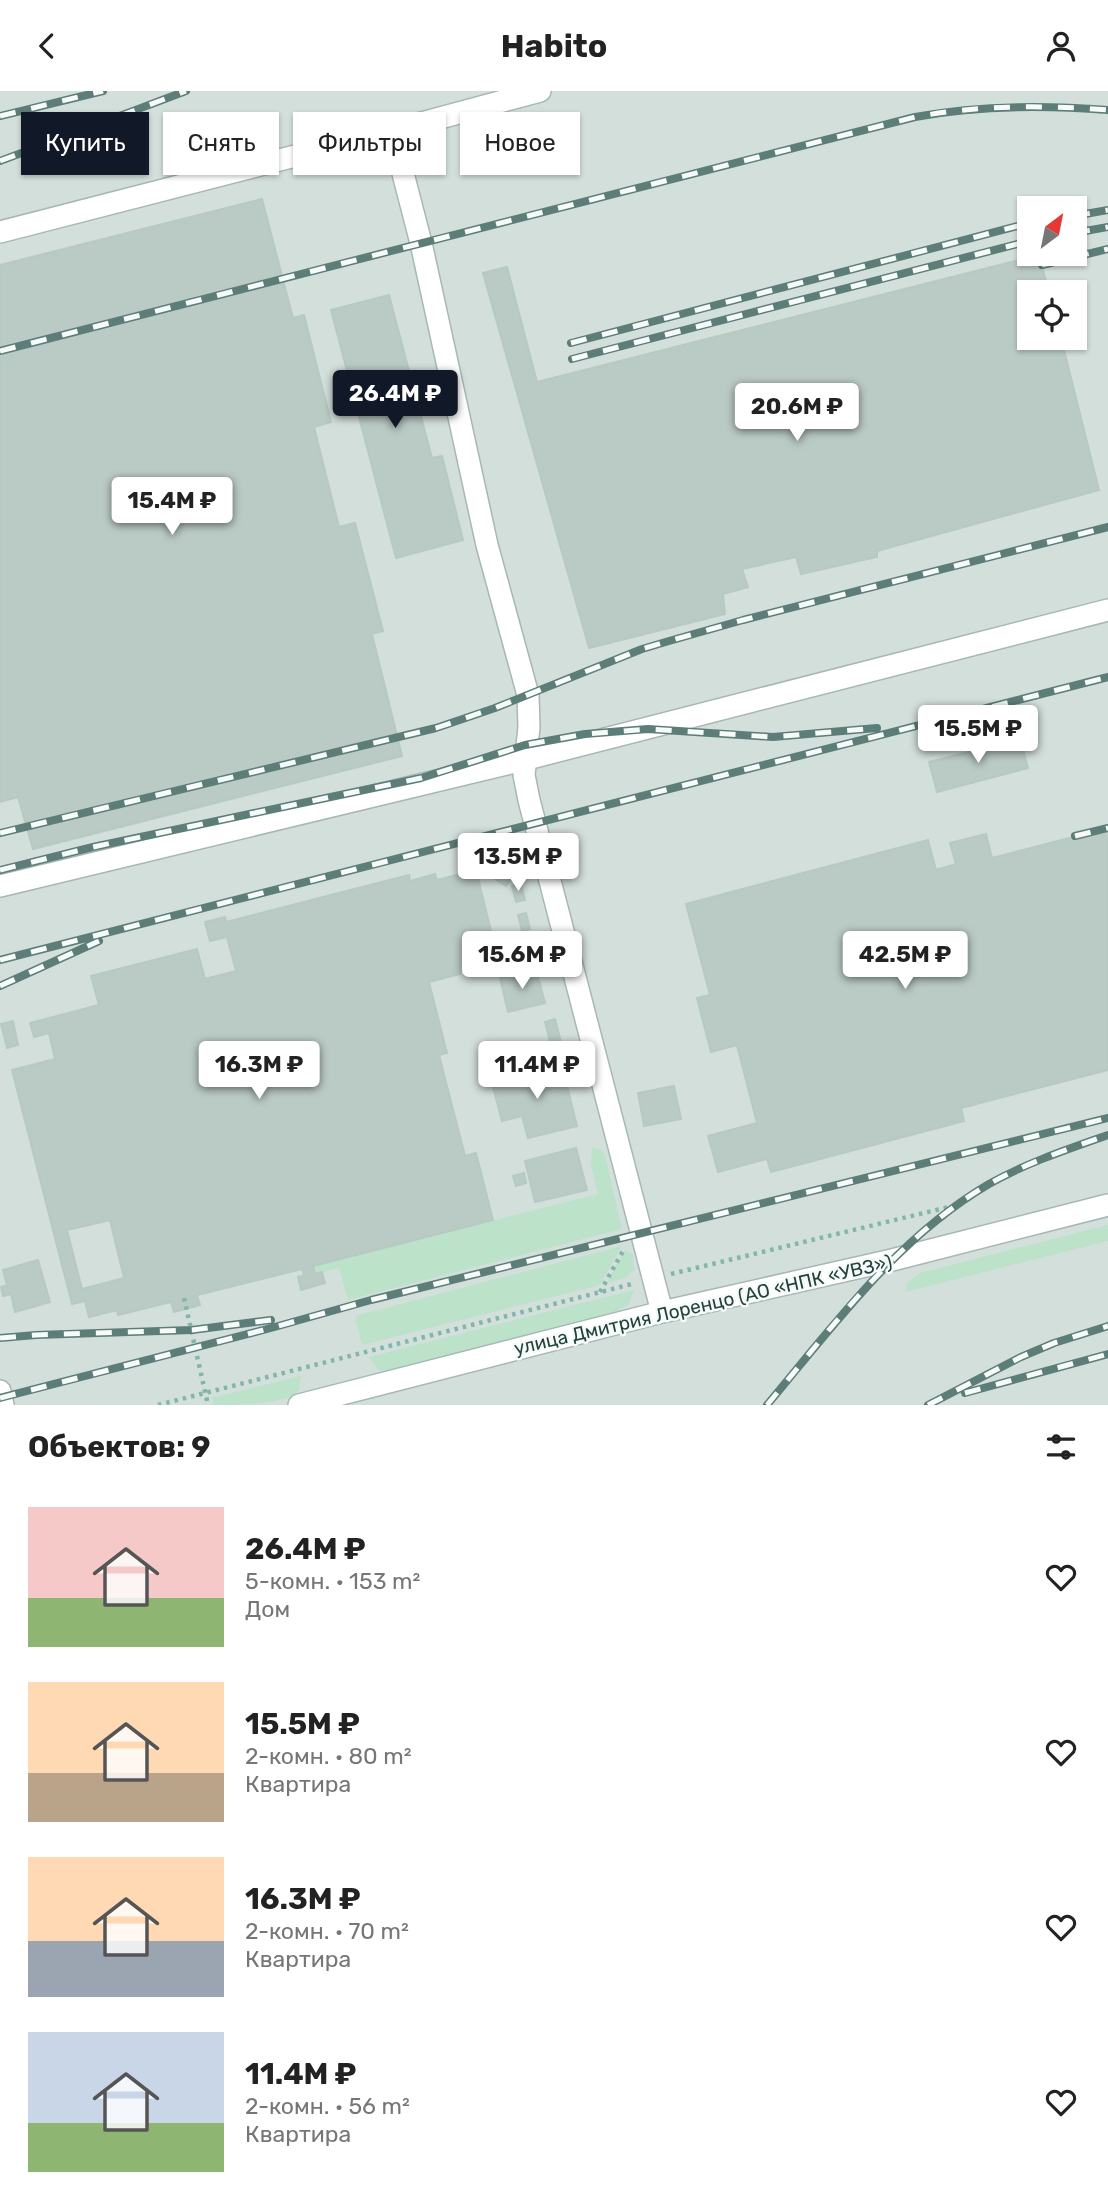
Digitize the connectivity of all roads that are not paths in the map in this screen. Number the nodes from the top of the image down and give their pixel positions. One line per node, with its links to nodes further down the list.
1 (540, 91): 2 (lane)
2 (446, 116)
3 (293, 157): 5 (lane)
4 (403, 175): 7 (lane)
5 (0, 232)
6 (1108, 610): 7 (lane)
7 (523, 760): 8 (lane); 10 (lane)
8 (0, 886)
9 (1108, 1205): 10 (lane, улица Дмитрия Лоренцо (АО «НПК «УВЗ»))
10 (662, 1312): 13 (lane, улица Дмитрия Лоренцо (АО «НПК «УВЗ»))
11 (0, 1391): 12 (lane)
12 (3, 1405)
13 (299, 1405)

